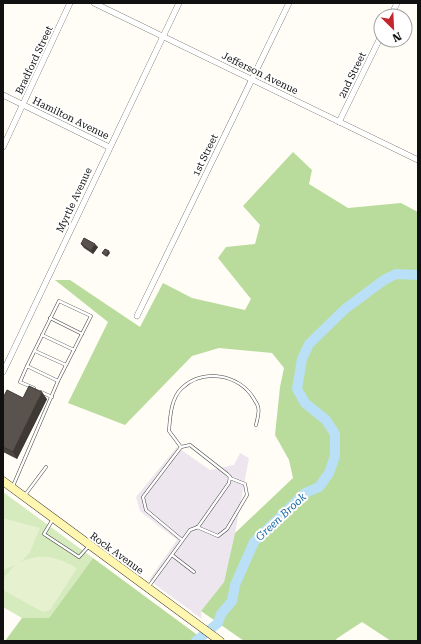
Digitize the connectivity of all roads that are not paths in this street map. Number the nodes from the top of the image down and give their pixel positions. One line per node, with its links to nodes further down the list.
1 (70, 3): 9 (street, Bradford Street)
2 (94, 3): 5 (street, Jefferson Avenue)
3 (179, 3): 5 (street, Myrtle Avenue)
4 (289, 3): 7 (street, 1st Street)
5 (162, 36): 7 (street, Jefferson Avenue); 12 (street, Myrtle Avenue)
6 (375, 48): 10 (street, 2nd Street)
7 (252, 80): 10 (street, Jefferson Avenue); 14 (street, 1st Street)
8 (3, 95): 9 (street, Hamilton Avenue)
9 (23, 105): 11 (street, Bradford Street); 12 (street, Hamilton Avenue)
10 (339, 122): 13 (street, Jefferson Avenue)
11 (3, 147)
12 (109, 147): 22 (street, Myrtle Avenue)
13 (418, 160)
14 (137, 316)
15 (50, 318): 16 (lane); 16 (lane); 17 (lane)
16 (82, 334): 18 (lane)
17 (42, 335): 18 (lane); 19 (lane)
18 (74, 350): 20 (lane)
19 (35, 351): 20 (lane); 21 (lane)
20 (66, 365): 23 (lane)
21 (27, 366): 23 (lane); 24 (lane)
22 (3, 372)
23 (58, 381): 24 (lane)
24 (52, 397): 30 (lane)
25 (256, 425): 26 (lane)
26 (181, 447): 28 (lane); 34 (lane)
27 (46, 467): 31 (lane)
28 (230, 478): 33 (lane); 33 (lane)
29 (3, 481): 30 (street, Rock Avenue)
30 (12, 488): 31 (street, Rock Avenue)
31 (24, 497): 32 (street, Rock Avenue)
32 (53, 518): 35 (street, Rock Avenue); 35 (lane)
33 (197, 528): 34 (lane)
34 (182, 540): 36 (lane)
35 (90, 545): 38 (street, Rock Avenue)
36 (172, 555): 37 (lane); 38 (lane)
37 (194, 572)
38 (148, 588): 39 (street, Rock Avenue)
39 (217, 639)

